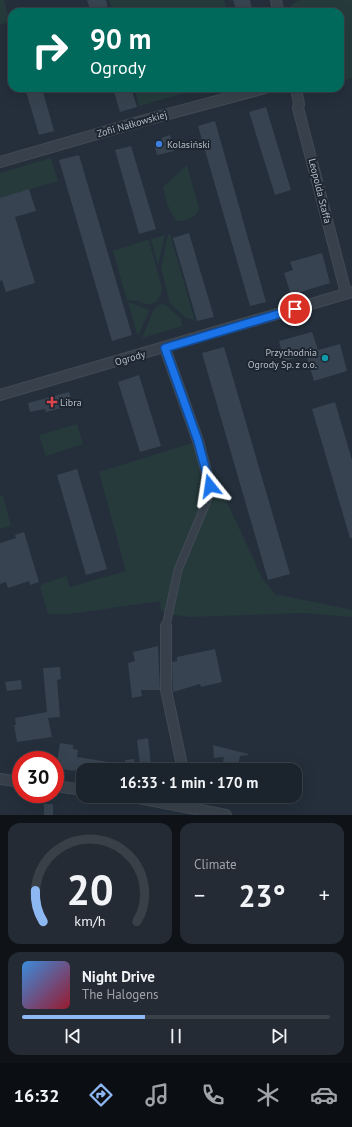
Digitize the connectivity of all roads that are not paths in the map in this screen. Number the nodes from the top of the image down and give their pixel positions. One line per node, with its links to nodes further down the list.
1 (250, 92): 3 (street, Zofii Nałkowskiej)
2 (297, 92): 4 (street, Leopolda Staffa)
3 (0, 162)
4 (349, 292): 5 (street, Ogrody)
5 (165, 348): 6 (street, Ogrody); 7 (street)
6 (0, 395)
7 (210, 486): 8 (street)
8 (166, 626): 9 (street)
9 (182, 763)
10 (0, 779): 11 (street)
11 (12, 781)
12 (64, 787): 13 (street)
13 (76, 789)
14 (164, 803): 16 (street)
15 (189, 803): 16 (street)
16 (190, 808): 17 (street)
17 (226, 815)

